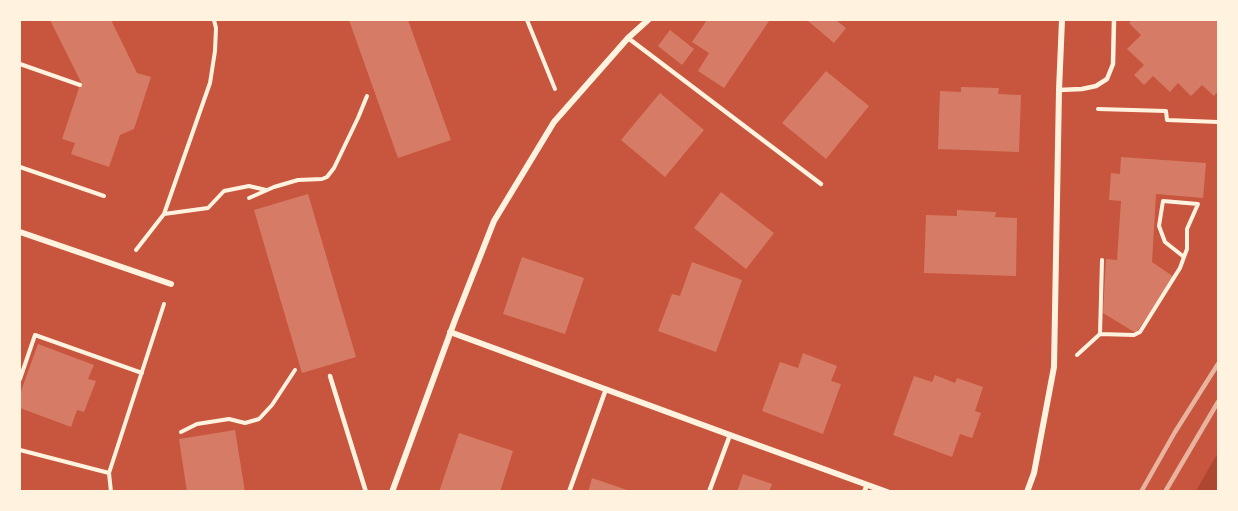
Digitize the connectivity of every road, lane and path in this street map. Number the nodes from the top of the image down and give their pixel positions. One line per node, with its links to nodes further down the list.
1 (214, 20): 19 (path)
2 (528, 20): 12 (path)
3 (648, 20): 6 (street)
4 (1062, 20): 9 (street)
5 (1113, 20): 9 (lane)
6 (628, 38): 12 (street); 15 (lane)
7 (20, 64): 8 (path)
8 (80, 85)
9 (1059, 90): 44 (street)
10 (367, 96): 16 (path)
11 (1094, 109): 13 (path)
12 (564, 111): 25 (street)
13 (1218, 122)
14 (20, 167): 17 (path)
15 (821, 184)
16 (266, 190): 18 (path); 19 (path)
17 (104, 196)
18 (249, 198)
19 (164, 214): 23 (path)
20 (20, 232): 23 (street)
21 (1185, 257): 21 (path); 26 (path)
22 (1102, 260): 26 (path)
23 (122, 267): 24 (street)
24 (171, 284): 29 (path)
25 (450, 332): 32 (street); 40 (street)
26 (1101, 334): 27 (path)
27 (1077, 355)
28 (295, 370): 33 (path)
29 (142, 373): 31 (path); 36 (path)
30 (330, 376): 39 (lane)
31 (20, 379)
32 (606, 389): 34 (street); 41 (lane)
33 (181, 432)
34 (730, 435): 37 (street); 42 (lane)
35 (20, 450): 36 (path)
36 (109, 472): 38 (path)
37 (866, 488): 43 (street)
38 (111, 492)
39 (366, 492)
40 (392, 492)
41 (569, 492)
42 (709, 492)
43 (887, 492)
44 (1026, 492)

